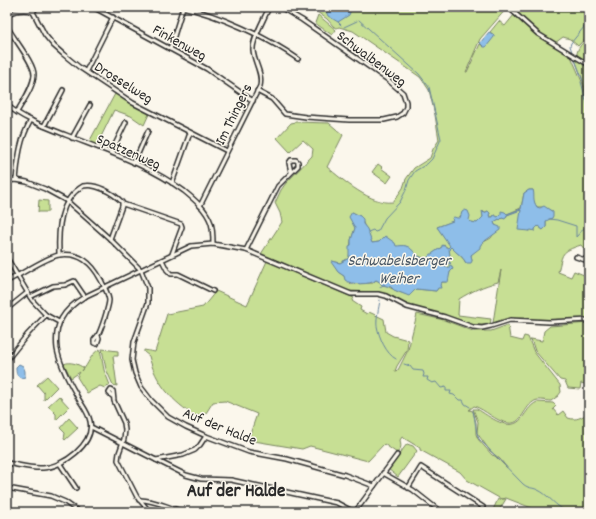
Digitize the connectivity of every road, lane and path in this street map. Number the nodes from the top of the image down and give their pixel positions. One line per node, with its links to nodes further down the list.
1 (37, 7): 7 (street)
2 (93, 7): 9 (street, Finkenweg)
3 (182, 7): 11 (street); 12 (street)
4 (269, 7): 11 (street, Im Thingers)
5 (280, 7): 17 (street, Schwalbenweg)
6 (508, 7): 14 (street)
7 (33, 12): 8 (street); 15 (street, Drosselweg)
8 (7, 16)
9 (113, 17): 12 (street, Finkenweg); 15 (street)
10 (7, 26): 21 (street)
11 (257, 36): 13 (street); 17 (street, Im Thingers)
12 (170, 49): 18 (street, Finkenweg)
13 (298, 59)
14 (589, 65)
15 (86, 71): 26 (street, Drosselweg)
16 (64, 90): 24 (street)
17 (258, 91): 18 (street, Im Thingers)
18 (253, 101): 28 (street, Im Thingers)
19 (7, 104): 21 (street, Spatzenweg)
20 (90, 105): 27 (street)
21 (17, 112): 22 (street, Spatzenweg)
22 (31, 120): 24 (street, Spatzenweg); 32 (street)
23 (126, 122): 29 (street)
24 (44, 126): 27 (street, Spatzenweg)
25 (148, 131): 30 (street)
26 (190, 133): 28 (street, Drosselweg); 34 (street)
27 (72, 138): 29 (street, Spatzenweg)
28 (227, 151): 37 (street, Im Thingers)
29 (111, 153): 30 (street, Spatzenweg)
30 (134, 163): 34 (street, Spatzenweg)
31 (291, 172): 40 (street)
32 (16, 180): 33 (street); 35 (street)
33 (7, 181)
34 (172, 183): 37 (street, Spatzenweg)
35 (67, 201): 36 (street); 38 (street); 42 (street)
36 (122, 204): 38 (street); 41 (street)
37 (200, 206): 39 (street, Spatzenweg)
38 (110, 239): 47 (street)
39 (213, 244): 40 (street); 41 (street)
40 (246, 250): 57 (street)
41 (172, 254): 46 (street)
42 (59, 255): 48 (street); 50 (street)
43 (576, 257): 45 (street)
44 (7, 258): 48 (street)
45 (589, 259)
46 (162, 260): 47 (street); 51 (street)
47 (142, 270): 50 (street); 63 (street, Auf der Halde)
48 (18, 276): 49 (street); 52 (street)
49 (7, 281)
50 (105, 287): 54 (street); 59 (street)
51 (213, 291)
52 (27, 293): 53 (street); 55 (street)
53 (30, 297): 54 (street); 56 (street)
54 (85, 297): 58 (street)
55 (7, 309)
56 (46, 315): 58 (street); 60 (street)
57 (589, 320)
58 (60, 322): 62 (street)
59 (98, 336)
60 (7, 360)
61 (112, 396): 64 (street)
62 (91, 427): 64 (street); 68 (street)
63 (206, 436): 66 (street); 70 (street, Auf der Halde)
64 (122, 444): 66 (street); 74 (street)
65 (397, 455): 69 (street)
66 (156, 460): 78 (street)
67 (7, 463): 68 (street)
68 (60, 464): 72 (street)
69 (383, 473): 70 (street); 73 (street)
70 (374, 486): 78 (street)
71 (7, 488): 75 (street)
72 (76, 488)
73 (408, 488): 79 (street); 80 (street)
74 (139, 500): 76 (street); 77 (street)
75 (79, 512)
76 (150, 512)
77 (198, 512)
78 (355, 512)
79 (441, 512)
80 (480, 512)

